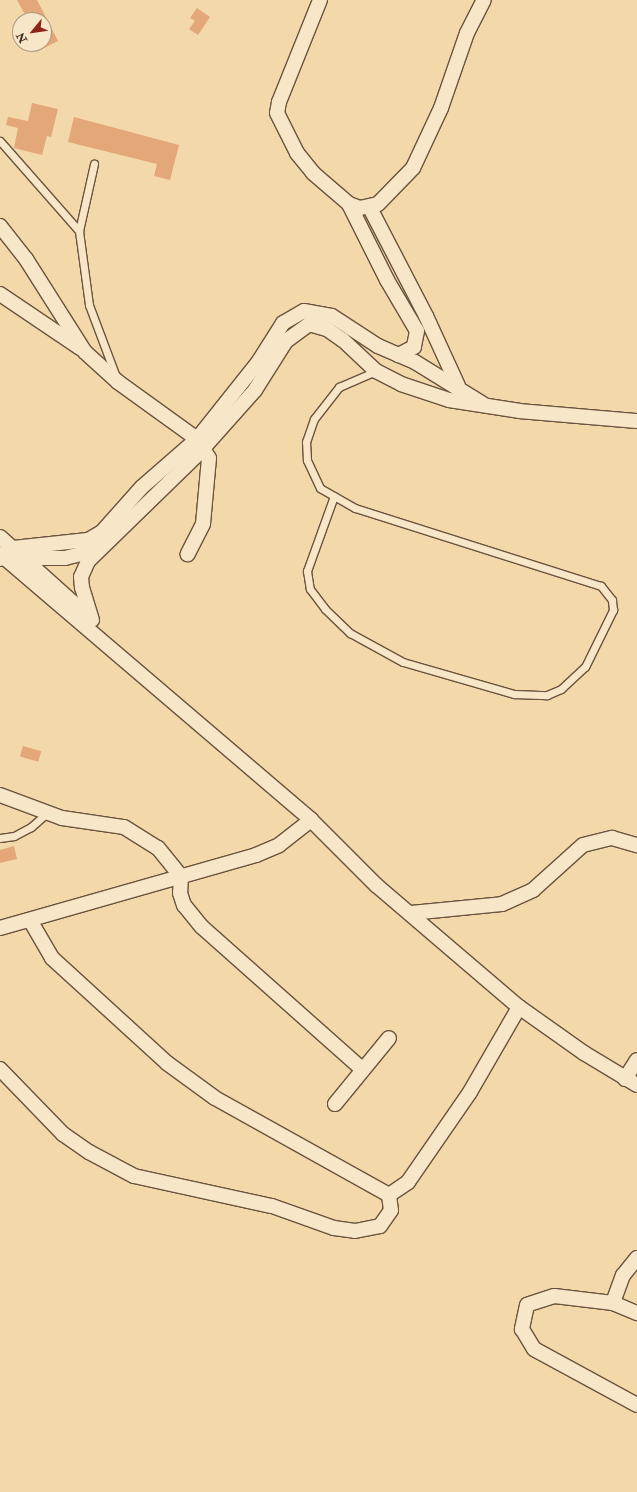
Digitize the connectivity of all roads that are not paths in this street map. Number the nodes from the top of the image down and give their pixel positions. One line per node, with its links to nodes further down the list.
1 (320, 0): 5 (street)
2 (484, 0): 6 (street)
3 (0, 141): 8 (lane)
4 (94, 164): 8 (lane)
5 (349, 204): 6 (street); 11 (street)
6 (370, 208): 14 (street)
7 (0, 226): 10 (street)
8 (79, 231): 13 (lane)
9 (0, 294): 10 (street)
10 (85, 352): 13 (street)
11 (398, 355): 14 (street); 17 (street)
12 (376, 371): 15 (street); 17 (street); 18 (lane)
13 (118, 382): 17 (street)
14 (458, 387): 15 (street)
15 (485, 405): 16 (street)
16 (637, 421)
17 (200, 443): 20 (street); 21 (street); 22 (street)
18 (334, 496): 18 (lane)
19 (0, 537): 22 (street)
20 (99, 549): 22 (street); 23 (street)
21 (188, 554)
22 (7, 555): 23 (street); 24 (street)
23 (92, 620): 24 (street)
24 (120, 654): 27 (street)
25 (0, 795): 26 (street)
26 (47, 813): 28 (lane); 30 (street)
27 (311, 820): 30 (street); 31 (street)
28 (0, 838)
29 (637, 845): 31 (street)
30 (181, 876): 32 (street); 38 (street)
31 (412, 913): 34 (street)
32 (30, 920): 33 (street); 41 (street)
33 (0, 928)
34 (519, 1007): 39 (street); 41 (street)
35 (389, 1038): 38 (street)
36 (637, 1060): 39 (street)
37 (0, 1069): 41 (street)
38 (363, 1070): 40 (street)
39 (631, 1082)
40 (336, 1104)
41 (389, 1195)
42 (637, 1258): 43 (street)
43 (613, 1303): 44 (street); 45 (street)
44 (637, 1313)
45 (637, 1405)

